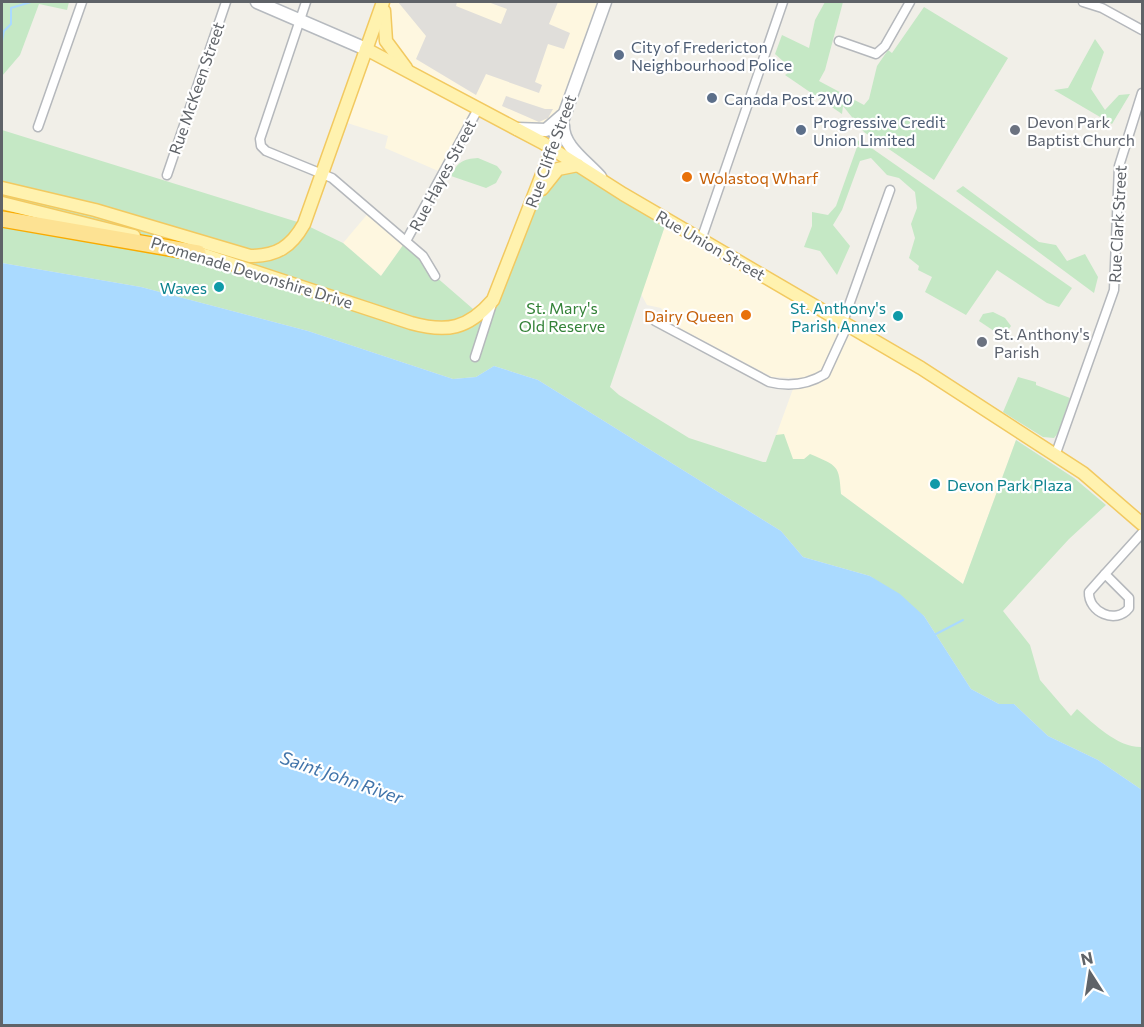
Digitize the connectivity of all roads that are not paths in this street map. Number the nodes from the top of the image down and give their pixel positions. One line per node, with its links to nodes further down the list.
1 (82, 2): 18 (street)
2 (226, 2): 23 (street, Rue McKeen Street)
3 (257, 2): 10 (main road, Rue Union Street)
4 (306, 2): 10 (street)
5 (384, 2): 13 (main road, Promenade Devonshire Drive); 14 (main road)
6 (605, 2): 17 (main road, Rue Cliffe Street)
7 (783, 2): 30 (street)
8 (910, 2): 12 (street)
9 (1083, 2): 11 (street)
10 (300, 20): 13 (main road, Rue Union Street); 22 (street)
11 (1143, 30)
12 (839, 41)
13 (366, 50): 14 (main road, Rue Union Street); 22 (main road, Promenade Devonshire Drive)
14 (408, 71): 16 (main road, Rue Union Street)
15 (1143, 93): 38 (street, Rue Clark Street)
16 (478, 109): 19 (main road, Rue Union Street); 31 (street, Rue Hayes Street)
17 (563, 115): 19 (main road); 20 (main road, Rue Cliffe Street); 24 (main road)
18 (38, 127)
19 (517, 129): 20 (main road, Rue Union Street)
20 (552, 149): 21 (main road, Rue Union Street); 28 (main road, Rue Cliffe Street)
21 (578, 165): 24 (main road, Rue Union Street); 28 (main road)
22 (322, 174): 25 (main road, Promenade Devonshire Drive); 31 (street)
23 (167, 175)
24 (603, 181): 30 (main road, Rue Union Street)
25 (2, 188)
26 (890, 190): 36 (street)
27 (2, 203): 32 (main road, Promenade Devonshire Drive)
28 (530, 207): 34 (main road, Rue Cliffe Street)
29 (2, 219): 32 (highway)
30 (701, 240): 36 (main road, Rue Union Street)
31 (406, 241): 33 (street)
32 (198, 253): 34 (main road, Promenade Devonshire Drive)
33 (435, 276)
34 (493, 300): 37 (street)
35 (655, 321): 36 (street)
36 (846, 323): 38 (main road, Rue Union Street)
37 (475, 357)
38 (1055, 456): 39 (main road, Rue Union Street)
39 (1143, 524)
40 (1143, 533): 41 (street)
41 (1105, 573): 41 (street)

